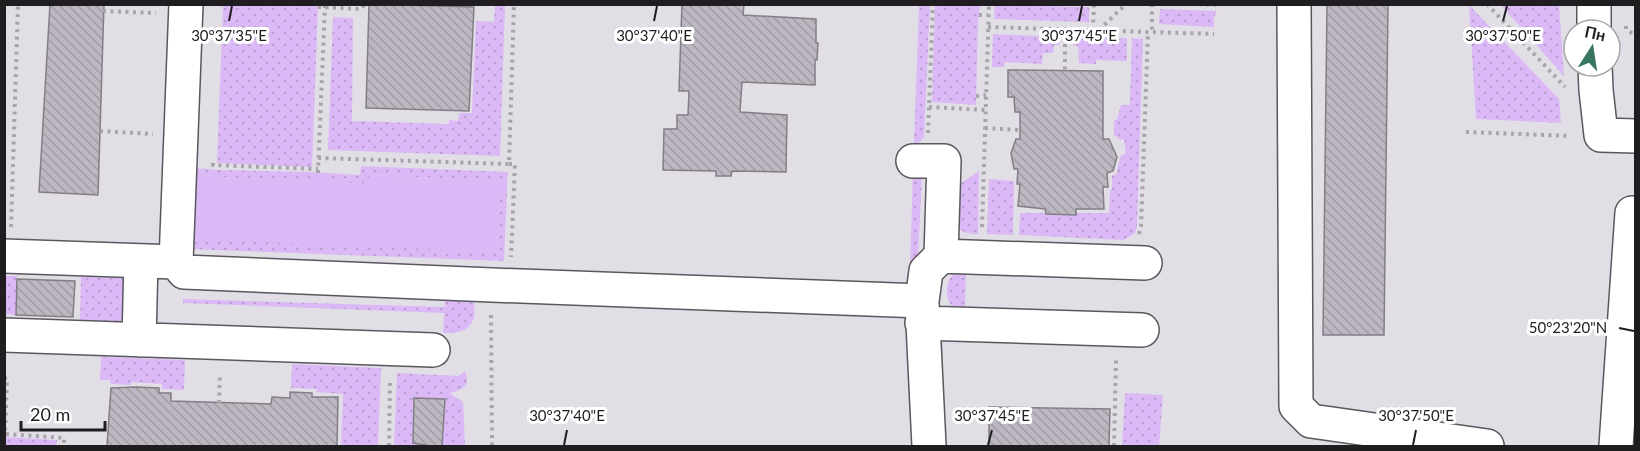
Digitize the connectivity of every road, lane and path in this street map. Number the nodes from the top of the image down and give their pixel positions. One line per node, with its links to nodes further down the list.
1 (18, 4): 52 (path)
2 (365, 4): 13 (path)
3 (514, 4): 48 (path)
4 (933, 4): 33 (path)
5 (989, 4): 18 (path)
6 (1094, 4): 22 (path)
7 (1126, 4): 23 (path)
8 (1152, 4): 24 (path)
9 (1191, 4): 12 (path)
10 (1294, 4): 72 (lane)
11 (1487, 4): 30 (path)
12 (1221, 5)
13 (325, 6): 14 (path); 29 (path)
14 (318, 7)
15 (173, 9): 16 (path); 47 (lane)
16 (103, 12)
17 (979, 15): 18 (path)
18 (988, 15): 20 (path)
19 (1627, 21): 26 (path)
20 (988, 27): 21 (path); 31 (path)
21 (1065, 29): 22 (path); 27 (path)
22 (1093, 30): 23 (path)
23 (1099, 30): 24 (path)
24 (1150, 32): 25 (path); 53 (path)
25 (1214, 34)
26 (1635, 36)
27 (1065, 71)
28 (315, 83): 29 (path)
29 (322, 83): 44 (path)
30 (1587, 83): 39 (lane); 42 (lane)
31 (986, 95): 32 (path); 34 (path)
32 (976, 96)
33 (929, 107): 34 (path); 45 (path)
34 (986, 110): 37 (path)
35 (154, 123): 40 (path)
36 (1572, 126): 41 (path)
37 (985, 128): 38 (path); 55 (path)
38 (1019, 130)
39 (1635, 130)
40 (100, 131)
41 (1466, 132)
42 (1635, 136)
43 (313, 142): 44 (path)
44 (319, 142): 46 (path)
45 (920, 149): 54 (lane)
46 (318, 158): 47 (path); 48 (path)
47 (179, 159): 57 (lane)
48 (509, 164): 50 (path)
49 (507, 187): 50 (path)
50 (514, 187): 58 (path)
51 (1632, 213): 73 (lane)
52 (8, 243): 56 (lane)
53 (1140, 251): 55 (lane)
54 (940, 256): 55 (lane); 59 (lane)
55 (981, 257)
56 (141, 261): 57 (lane); 62 (lane)
57 (176, 262): 58 (lane)
58 (501, 296): 59 (lane); 69 (path)
59 (922, 312): 60 (lane); 70 (lane)
60 (1142, 330)
61 (4, 335): 62 (lane)
62 (139, 340): 63 (lane)
63 (390, 348): 64 (lane); 68 (path)
64 (433, 350)
65 (1116, 360): 71 (path)
66 (4, 378): 67 (path)
67 (64, 447)
68 (389, 447)
69 (492, 447)
70 (929, 447)
71 (1114, 447)
72 (1487, 447)
73 (1616, 447)

